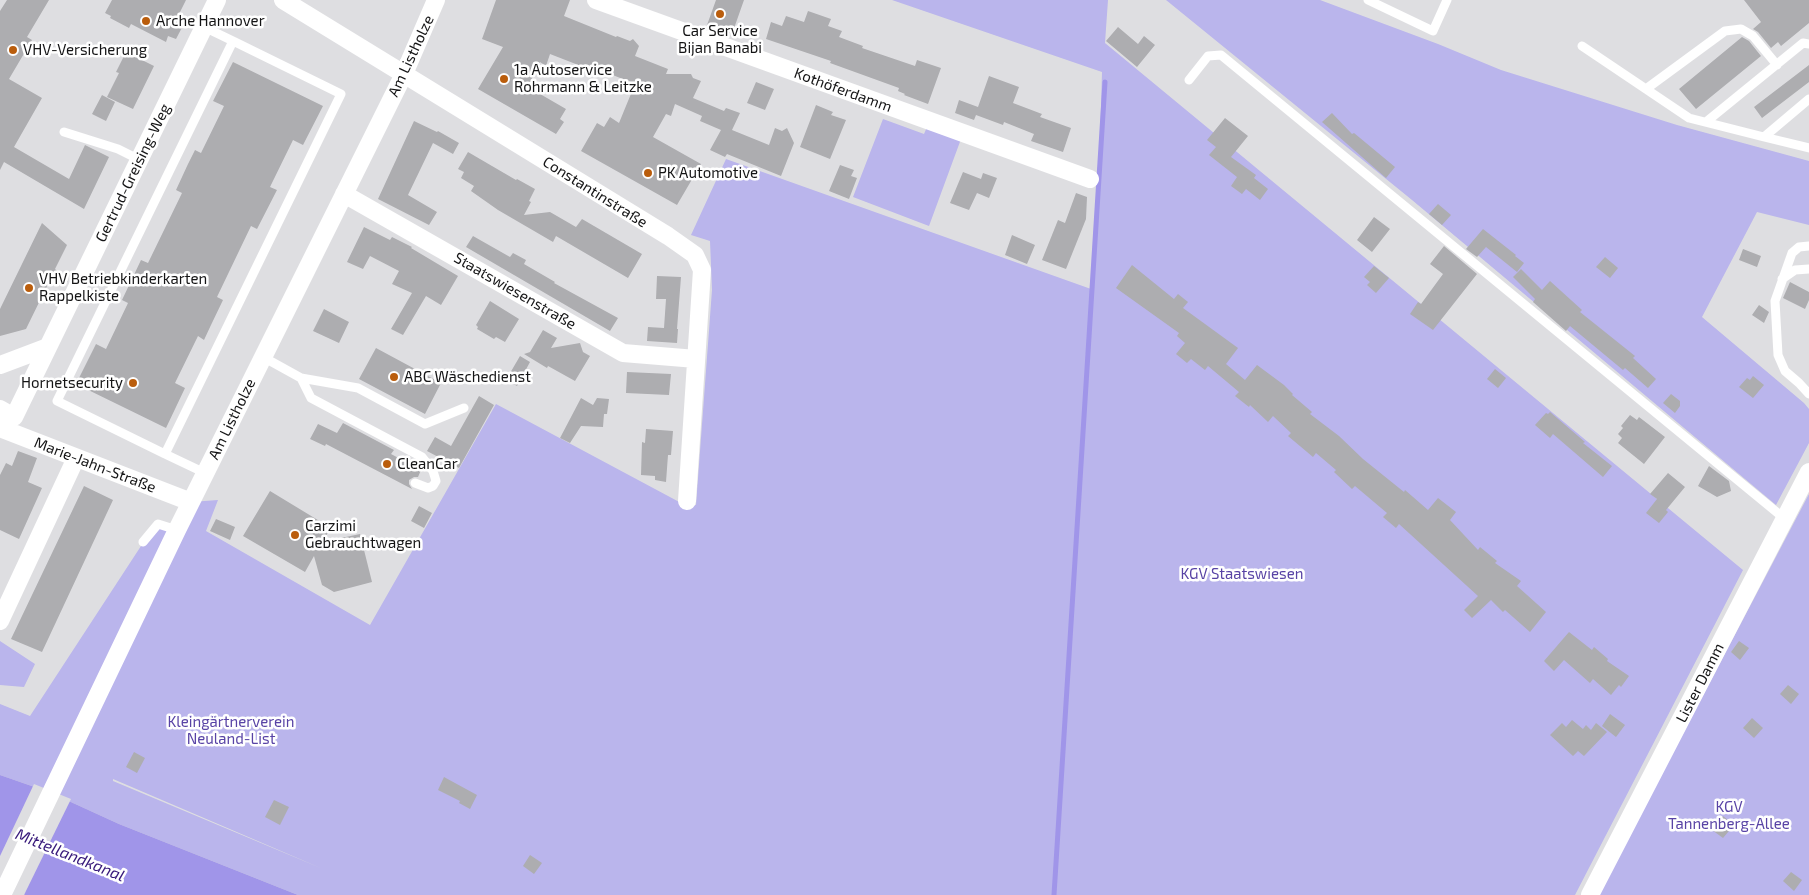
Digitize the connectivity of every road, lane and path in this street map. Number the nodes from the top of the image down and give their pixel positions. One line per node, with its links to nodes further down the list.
1 (217, 0): 7 (street, Gertrud-Greising-Weg)
2 (283, 0): 12 (street, Constantinstraße)
3 (436, 0): 12 (street, Am Listholze)
4 (596, 0): 21 (street, Kothöferdamm)
5 (1368, 0): 6 (lane)
6 (1447, 0)
7 (204, 27): 8 (lane); 20 (street, Gertrud-Greising-Weg)
8 (233, 41): 35 (lane); 35 (lane)
9 (1809, 44): 11 (lane)
10 (1582, 46): 14 (lane)
11 (1777, 64): 14 (lane); 16 (lane)
12 (404, 74): 22 (street, Am Listholze); 28 (street, Constantinstraße)
13 (1189, 80): 42 (lane)
14 (1646, 89): 16 (lane)
15 (1809, 99): 18 (lane)
16 (1706, 122): 18 (lane)
17 (64, 132): 20 (lane)
18 (1764, 137): 19 (lane)
19 (1809, 148)
20 (140, 160): 26 (street, Gertrud-Greising-Weg)
21 (1090, 179)
22 (344, 194): 27 (street, Am Listholze); 28 (street, Staatswiesenstraße)
23 (1809, 246): 25 (lane)
24 (1809, 269): 25 (lane)
25 (1782, 279): 31 (lane)
26 (48, 347): 29 (street); 33 (street, Gertrud-Greising-Weg)
27 (262, 357): 30 (lane); 38 (street, Am Listholze)
28 (696, 359): 40 (street, Constantinstraße)
29 (0, 364)
30 (301, 378): 32 (lane); 39 (lane)
31 (1809, 394)
32 (464, 408)
33 (0, 410)
34 (0, 428): 36 (street, Marie-Jahn-Straße)
35 (165, 454): 38 (lane)
36 (76, 458): 41 (street, Marie-Jahn-Straße); 45 (street)
37 (1809, 472): 42 (street, Lister Damm)
38 (205, 473): 41 (street, Am Listholze)
39 (415, 483)
40 (687, 501)
41 (191, 502): 43 (street, Am Listholze)
42 (1785, 519): 47 (street, Lister Damm)
43 (177, 530): 44 (lane); 46 (street, Am Listholze)
44 (143, 542)
45 (0, 621)
46 (2, 895)
47 (1590, 895)

